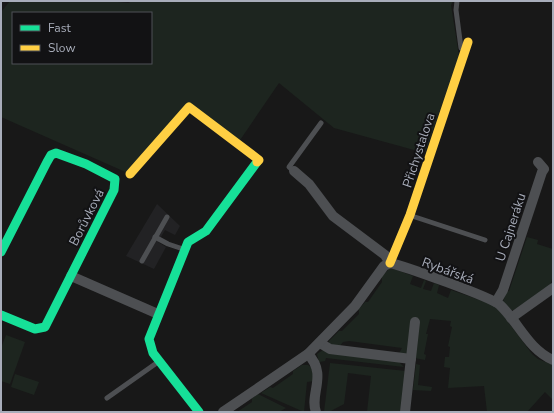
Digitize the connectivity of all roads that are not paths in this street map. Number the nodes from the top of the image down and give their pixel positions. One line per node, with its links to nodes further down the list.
1 (457, 1): 3 (lane)
2 (468, 42): 3 (street, Přichystalova)
3 (462, 59): 8 (street, Přichystalova)
4 (322, 123): 6 (lane)
5 (538, 162): 18 (street, U Cajneráku)
6 (294, 171): 15 (street)
7 (130, 174): 12 (street)
8 (410, 215): 11 (lane); 15 (street, Přichystalova)
9 (167, 217): 10 (lane)
10 (155, 237): 12 (lane); 14 (lane)
11 (485, 240)
12 (186, 246): 19 (street)
13 (1, 252): 16 (street, Borůvková)
14 (142, 261)
15 (390, 263): 18 (street, Rybářská); 23 (street, Přichystalova)
16 (71, 276): 19 (street); 20 (street, Borůvková)
17 (553, 288): 21 (street)
18 (496, 302): 21 (street)
19 (158, 314): 27 (street)
20 (1, 315)
21 (511, 318): 26 (street)
22 (415, 322): 25 (street)
23 (320, 342): 24 (street, Přichystalova); 25 (street)
24 (308, 354): 30 (street, Přichystalova); 31 (street)
25 (411, 359): 32 (street)
26 (553, 360)
27 (159, 361): 28 (lane); 29 (street)
28 (107, 398)
29 (199, 412)
30 (223, 412)
31 (316, 412)
32 (405, 412)

